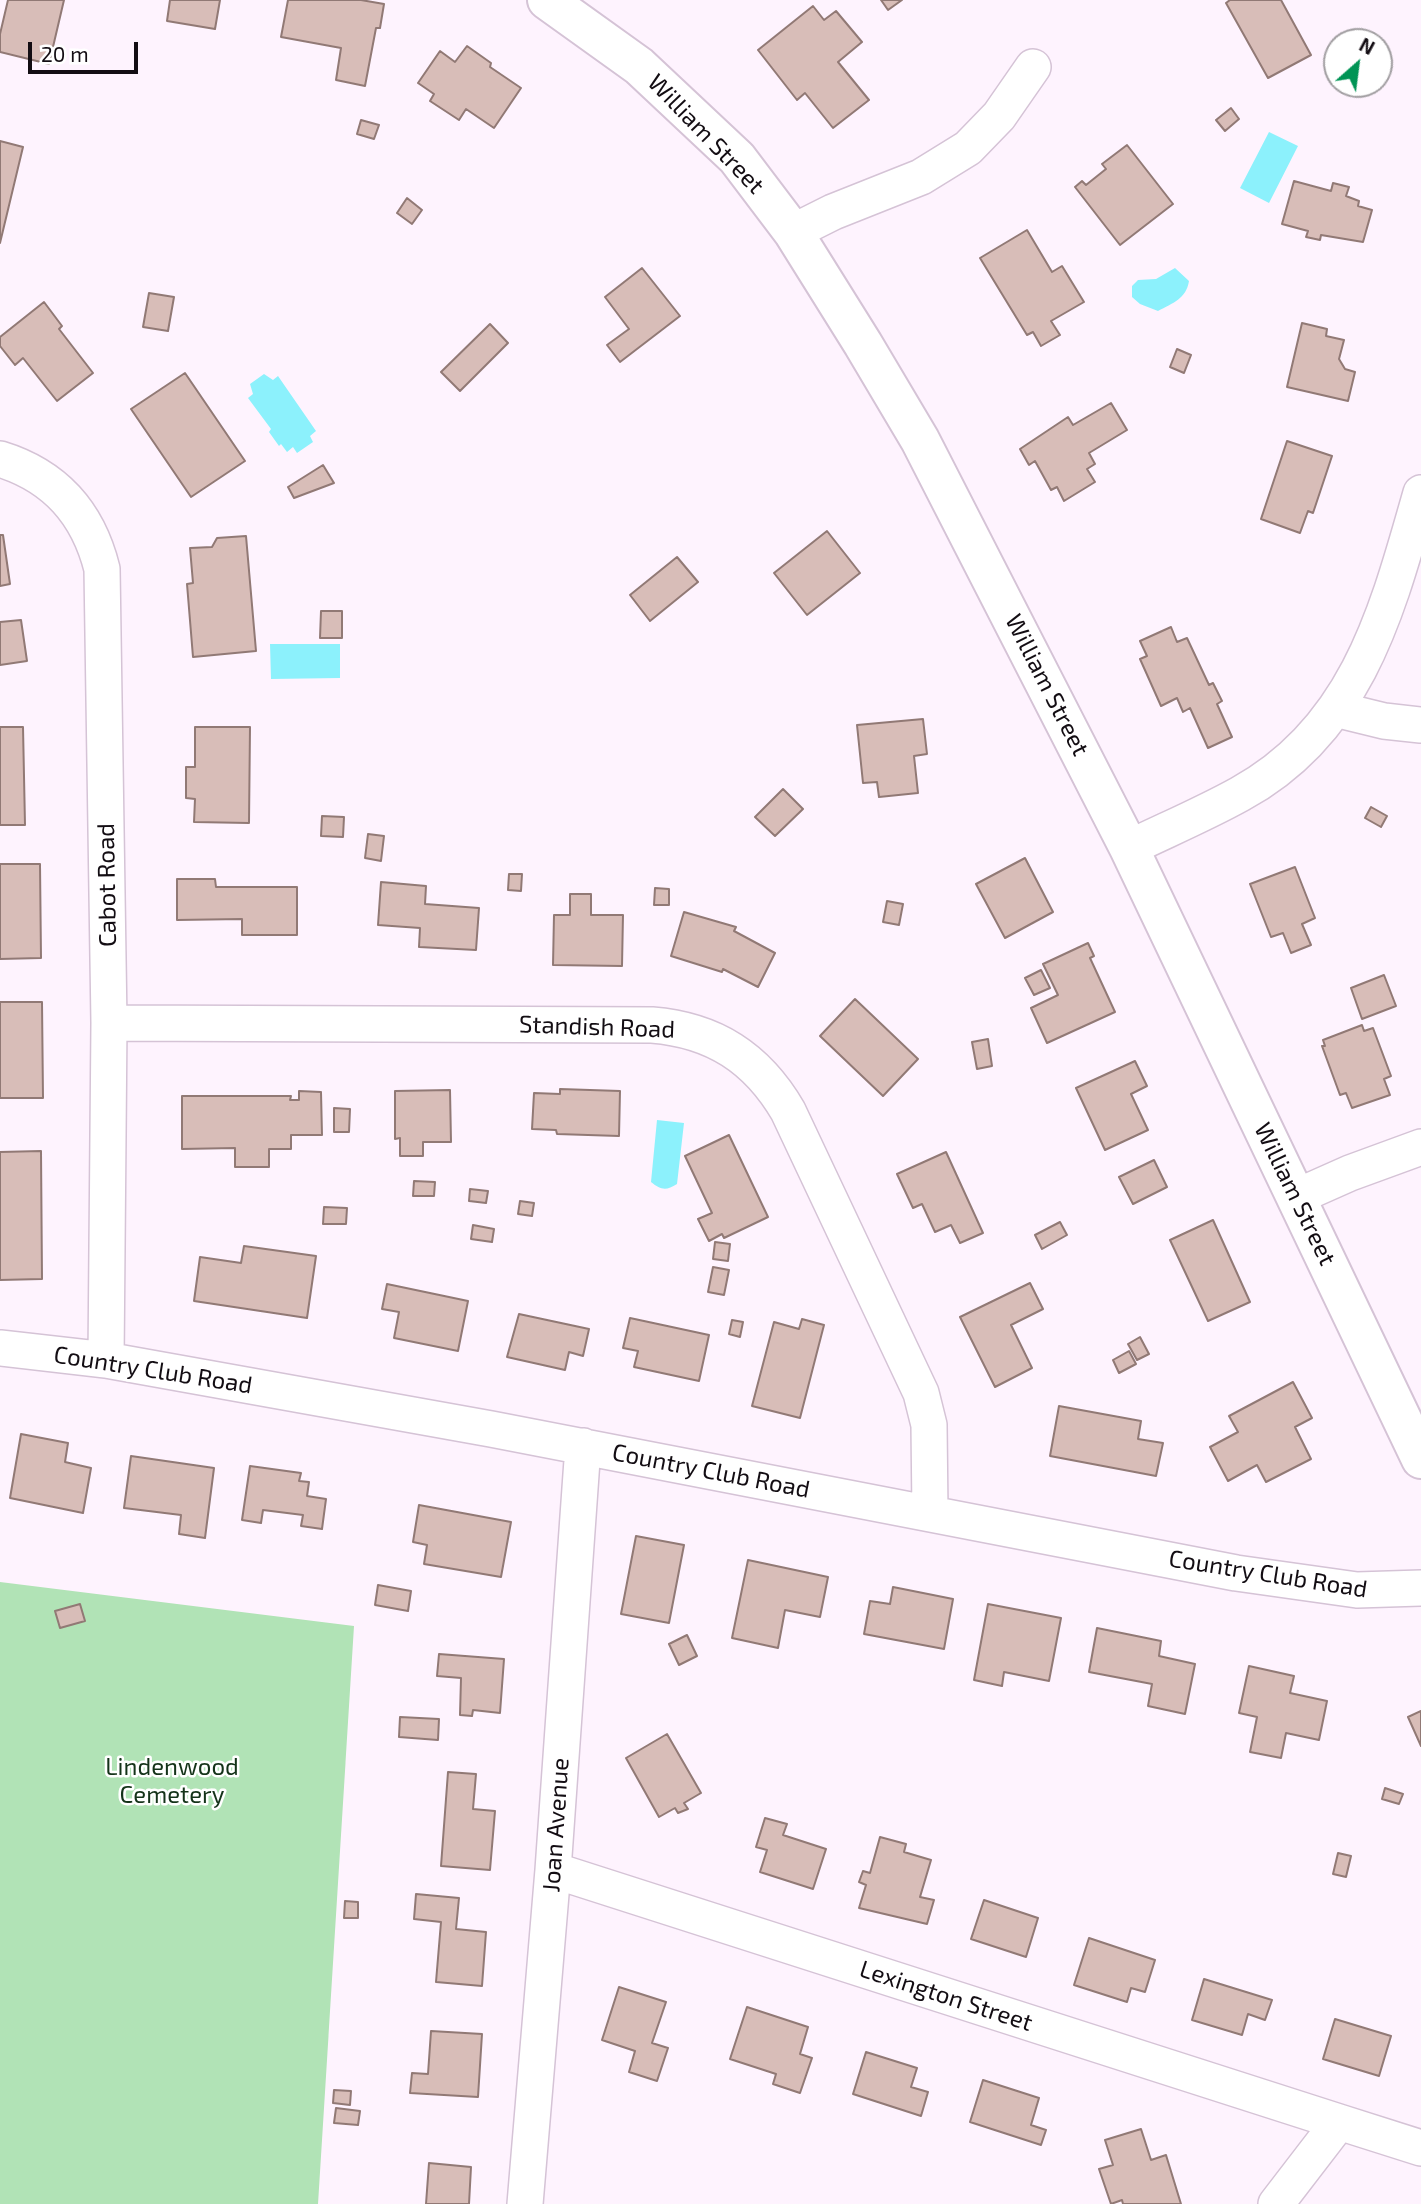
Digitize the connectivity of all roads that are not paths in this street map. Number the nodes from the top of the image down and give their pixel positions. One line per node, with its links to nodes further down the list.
1 (548, 0): 3 (main road, William Street)
2 (1033, 67): 3 (street)
3 (793, 232): 8 (main road, William Street)
4 (0, 459): 9 (street, Cabot Road)
5 (1421, 493): 6 (street)
6 (1335, 709): 7 (street); 8 (street)
7 (1421, 725)
8 (1129, 848): 11 (main road, William Street)
9 (109, 1023): 13 (street, Cabot Road); 16 (street, Standish Road)
10 (1421, 1147): 11 (street)
11 (1296, 1197): 15 (main road, William Street)
12 (0, 1348): 13 (street, Country Club Road)
13 (106, 1360): 14 (street, Country Club Road)
14 (583, 1446): 16 (street, Country Club Road); 18 (street, Joan Avenue)
15 (1421, 1459)
16 (930, 1512): 17 (street, Country Club Road)
17 (1421, 1588)
18 (553, 1870): 19 (street, Lexington Street); 21 (street, Joan Avenue)
19 (1339, 2122): 20 (street, Lexington Street); 22 (street)
20 (1421, 2148)
21 (525, 2204)
22 (1276, 2204)

